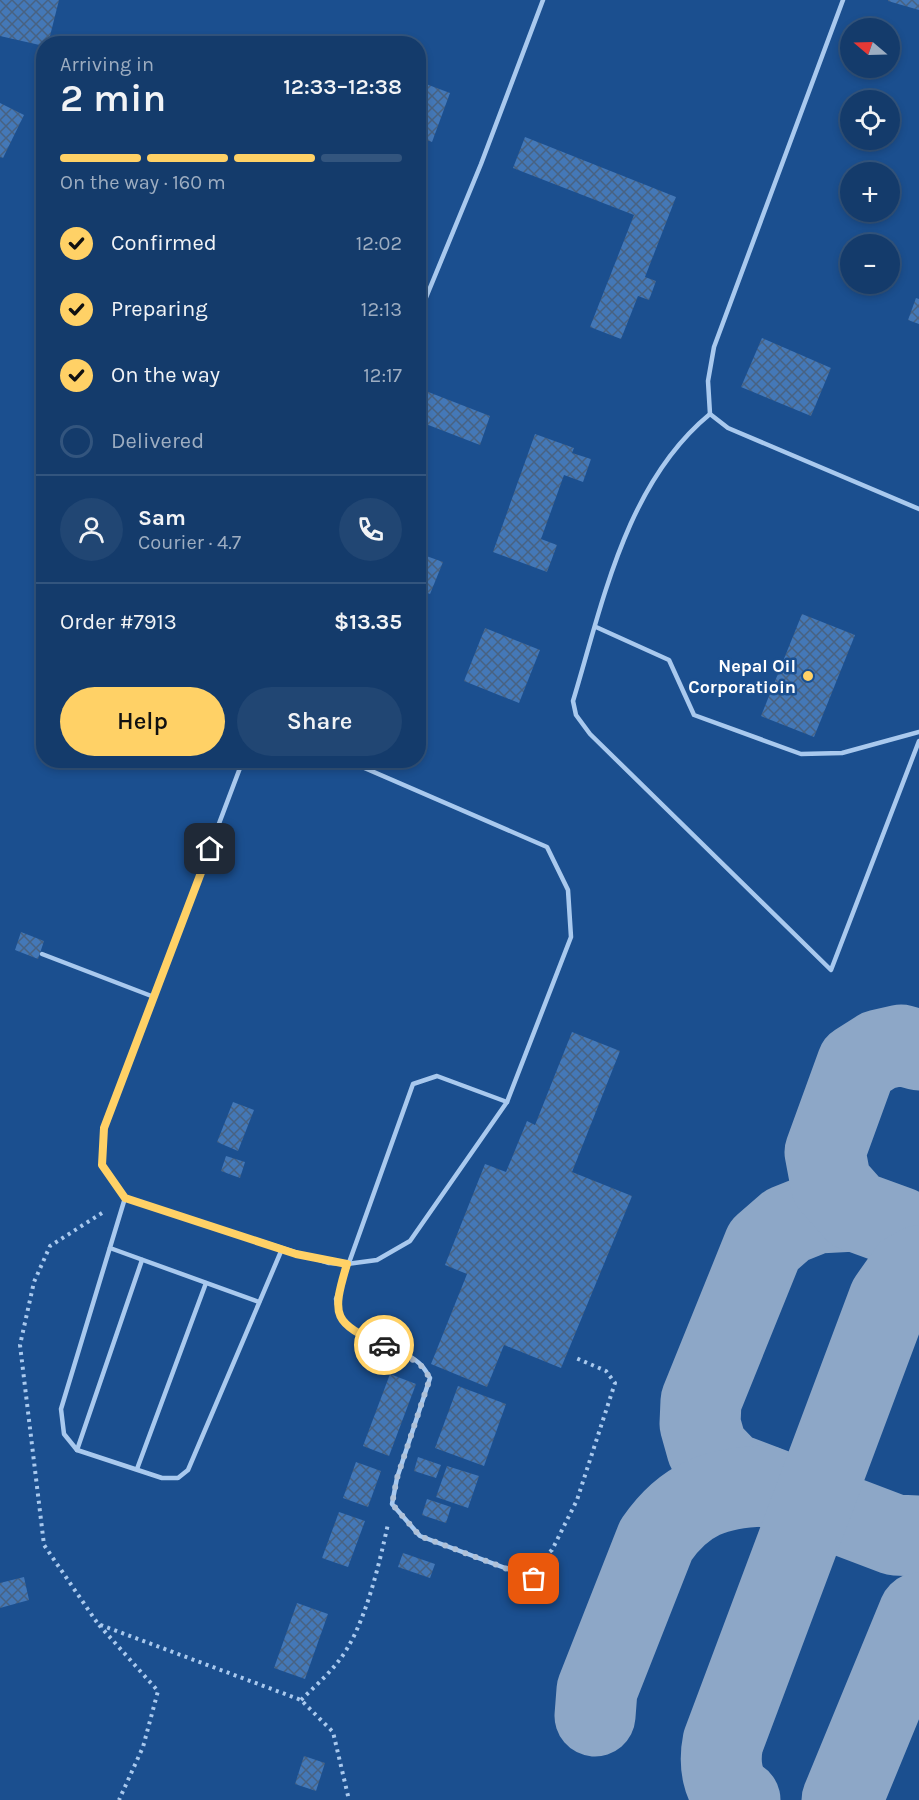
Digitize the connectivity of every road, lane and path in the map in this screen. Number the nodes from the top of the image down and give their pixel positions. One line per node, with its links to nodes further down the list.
1 (543, 0): 3 (lane)
2 (843, 0): 4 (lane)
3 (426, 297)
4 (710, 414): 5 (lane); 6 (lane)
5 (919, 509)
6 (596, 627): 7 (lane); 8 (lane)
7 (919, 732)
8 (919, 741)
9 (240, 768): 12 (lane)
10 (364, 768): 13 (lane)
11 (42, 954): 12 (lane)
12 (154, 997): 14 (lane)
13 (507, 1102): 18 (lane); 18 (lane)
14 (125, 1198): 15 (lane); 16 (lane); 27 (path)
15 (110, 1248): 17 (lane); 22 (lane)
16 (282, 1249): 18 (lane); 20 (lane)
17 (142, 1260): 19 (lane); 22 (lane)
18 (347, 1264): 24 (lane)
19 (206, 1283): 20 (lane); 23 (lane)
20 (259, 1302): 23 (lane)
21 (576, 1358): 25 (path)
22 (77, 1450): 23 (lane)
23 (136, 1469)
24 (392, 1504): 25 (lane); 28 (path)
25 (519, 1574): 26 (lane)
26 (534, 1579)
27 (98, 1624): 28 (path); 29 (path)
28 (301, 1700): 30 (path)
29 (118, 1800)
30 (349, 1800)

